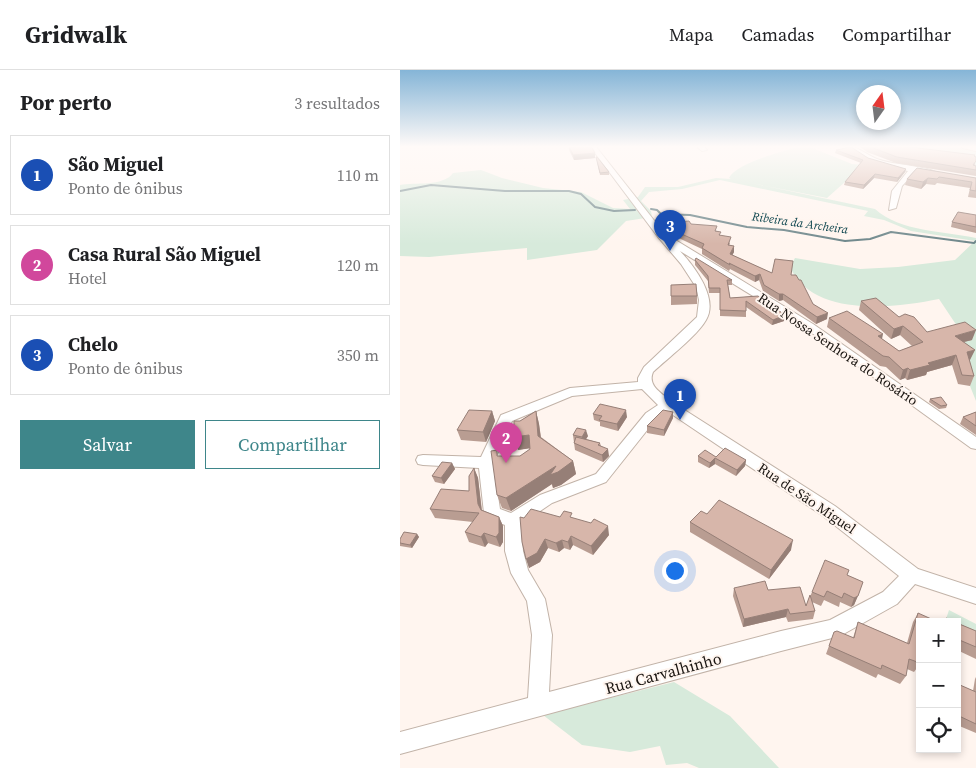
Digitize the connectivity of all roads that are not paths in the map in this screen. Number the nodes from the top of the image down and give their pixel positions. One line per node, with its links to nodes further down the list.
1 (618, 179): 4 (street)
2 (905, 179): 3 (street)
3 (892, 208)
4 (661, 235): 5 (street, Rua Nossa Senhora do Rosário); 6 (street)
5 (699, 258): 6 (street); 9 (street, Rua Nossa Senhora do Rosário)
6 (685, 262): 7 (street)
7 (645, 385): 8 (street, Rua de São Miguel); 11 (street)
8 (666, 405): 12 (street); 13 (street, Rua de São Miguel)
9 (976, 444)
10 (423, 460): 11 (street)
11 (486, 463): 12 (street)
12 (513, 521): 15 (street)
13 (912, 575): 14 (street, Rua de São Miguel); 15 (street, Rua Carvalhinho)
14 (976, 596)
15 (538, 705): 16 (street, Rua Carvalhinho)
16 (400, 743)

